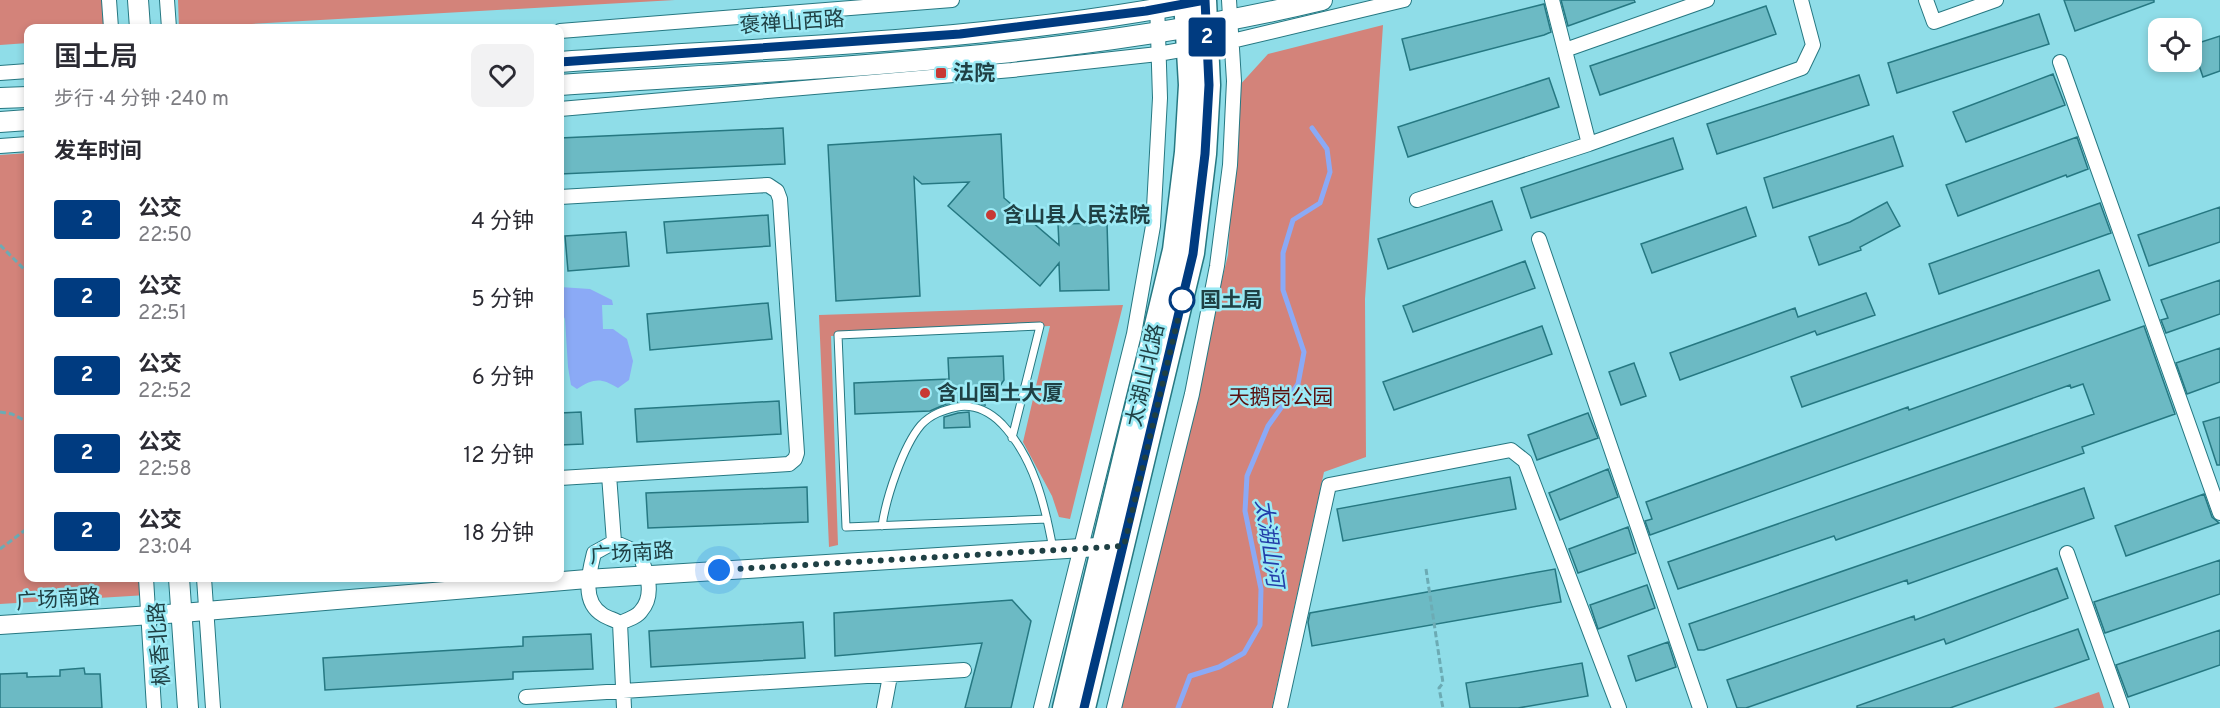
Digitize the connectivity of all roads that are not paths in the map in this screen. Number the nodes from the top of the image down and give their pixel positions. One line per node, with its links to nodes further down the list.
1 (109, 0): 15 (street)
2 (138, 0): 16 (main road)
3 (167, 0): 17 (street)
4 (952, 0): 18 (street)
5 (1322, 0): 14 (main road)
6 (1404, 0): 21 (street)
7 (1552, 0): 22 (street)
8 (1707, 0): 22 (street)
9 (1801, 0): 35 (street)
10 (1926, 0): 11 (street)
11 (1996, 0)
12 (1197, 1): 13 (main road, 褒禅山西路); 20 (main road, 太湖山北路)
13 (1157, 4): 19 (street); 24 (main road, 褒禅山西路)
14 (1230, 10): 20 (main road); 21 (street)
15 (111, 24)
16 (140, 24)
17 (169, 24)
18 (564, 31)
19 (1158, 32): 20 (main road); 23 (street); 28 (main road)
20 (1197, 36): 21 (street); 23 (street); 47 (main road, 太湖山北路)
21 (1232, 41): 75 (street)
22 (1565, 50): 35 (street)
23 (1158, 54): 31 (street); 48 (street)
24 (564, 62)
25 (2060, 62): 43 (street)
26 (24, 71): 27 (street)
27 (0, 73)
28 (564, 85)
29 (24, 97): 30 (main road)
30 (0, 98)
31 (564, 109)
32 (24, 120): 33 (main road)
33 (0, 122)
34 (24, 144): 36 (street)
35 (1589, 144): 38 (street)
36 (0, 146)
37 (564, 197): 41 (street)
38 (1417, 200)
39 (1539, 240): 78 (street)
40 (1012, 438): 44 (lane); 45 (lane); 45 (lane)
41 (609, 475): 42 (street); 46 (street)
42 (564, 478)
43 (2220, 513)
44 (1047, 519): 45 (lane); 49 (lane)
45 (882, 526)
46 (614, 542): 51 (street); 52 (street)
47 (1114, 546): 48 (street, 广场南路); 73 (main road, 太湖山北路); 74 (main road, 太湖山北路)
48 (1081, 548): 49 (street, 广场南路); 72 (street)
49 (1053, 549): 51 (street, 广场南路)
50 (2067, 553): 79 (street)
51 (648, 575): 52 (street, 广场南路); 61 (street)
52 (587, 579): 53 (street, 广场南路); 61 (street)
53 (564, 581)
54 (146, 582): 60 (street)
55 (179, 582): 59 (main road, 枫香北路)
56 (204, 582): 58 (street)
57 (551, 582): 58 (street, 广场南路)
58 (207, 611): 59 (street, 广场南路); 69 (street)
59 (182, 613): 60 (street, 广场南路); 68 (main road, 枫香北路)
60 (148, 616): 62 (street, 广场南路); 67 (street)
61 (620, 623): 65 (street)
62 (0, 625)
63 (964, 670): 64 (street)
64 (890, 676): 65 (street); 71 (street)
65 (624, 692): 66 (street); 70 (street)
66 (526, 697)
67 (154, 708)
68 (188, 708)
69 (213, 708)
70 (624, 708)
71 (884, 708)
72 (1041, 708)
73 (1064, 708)
74 (1084, 708)
75 (1114, 708)
76 (1280, 708): 77 (street)
77 (1619, 708)
78 (1700, 708)
79 (2122, 708)

